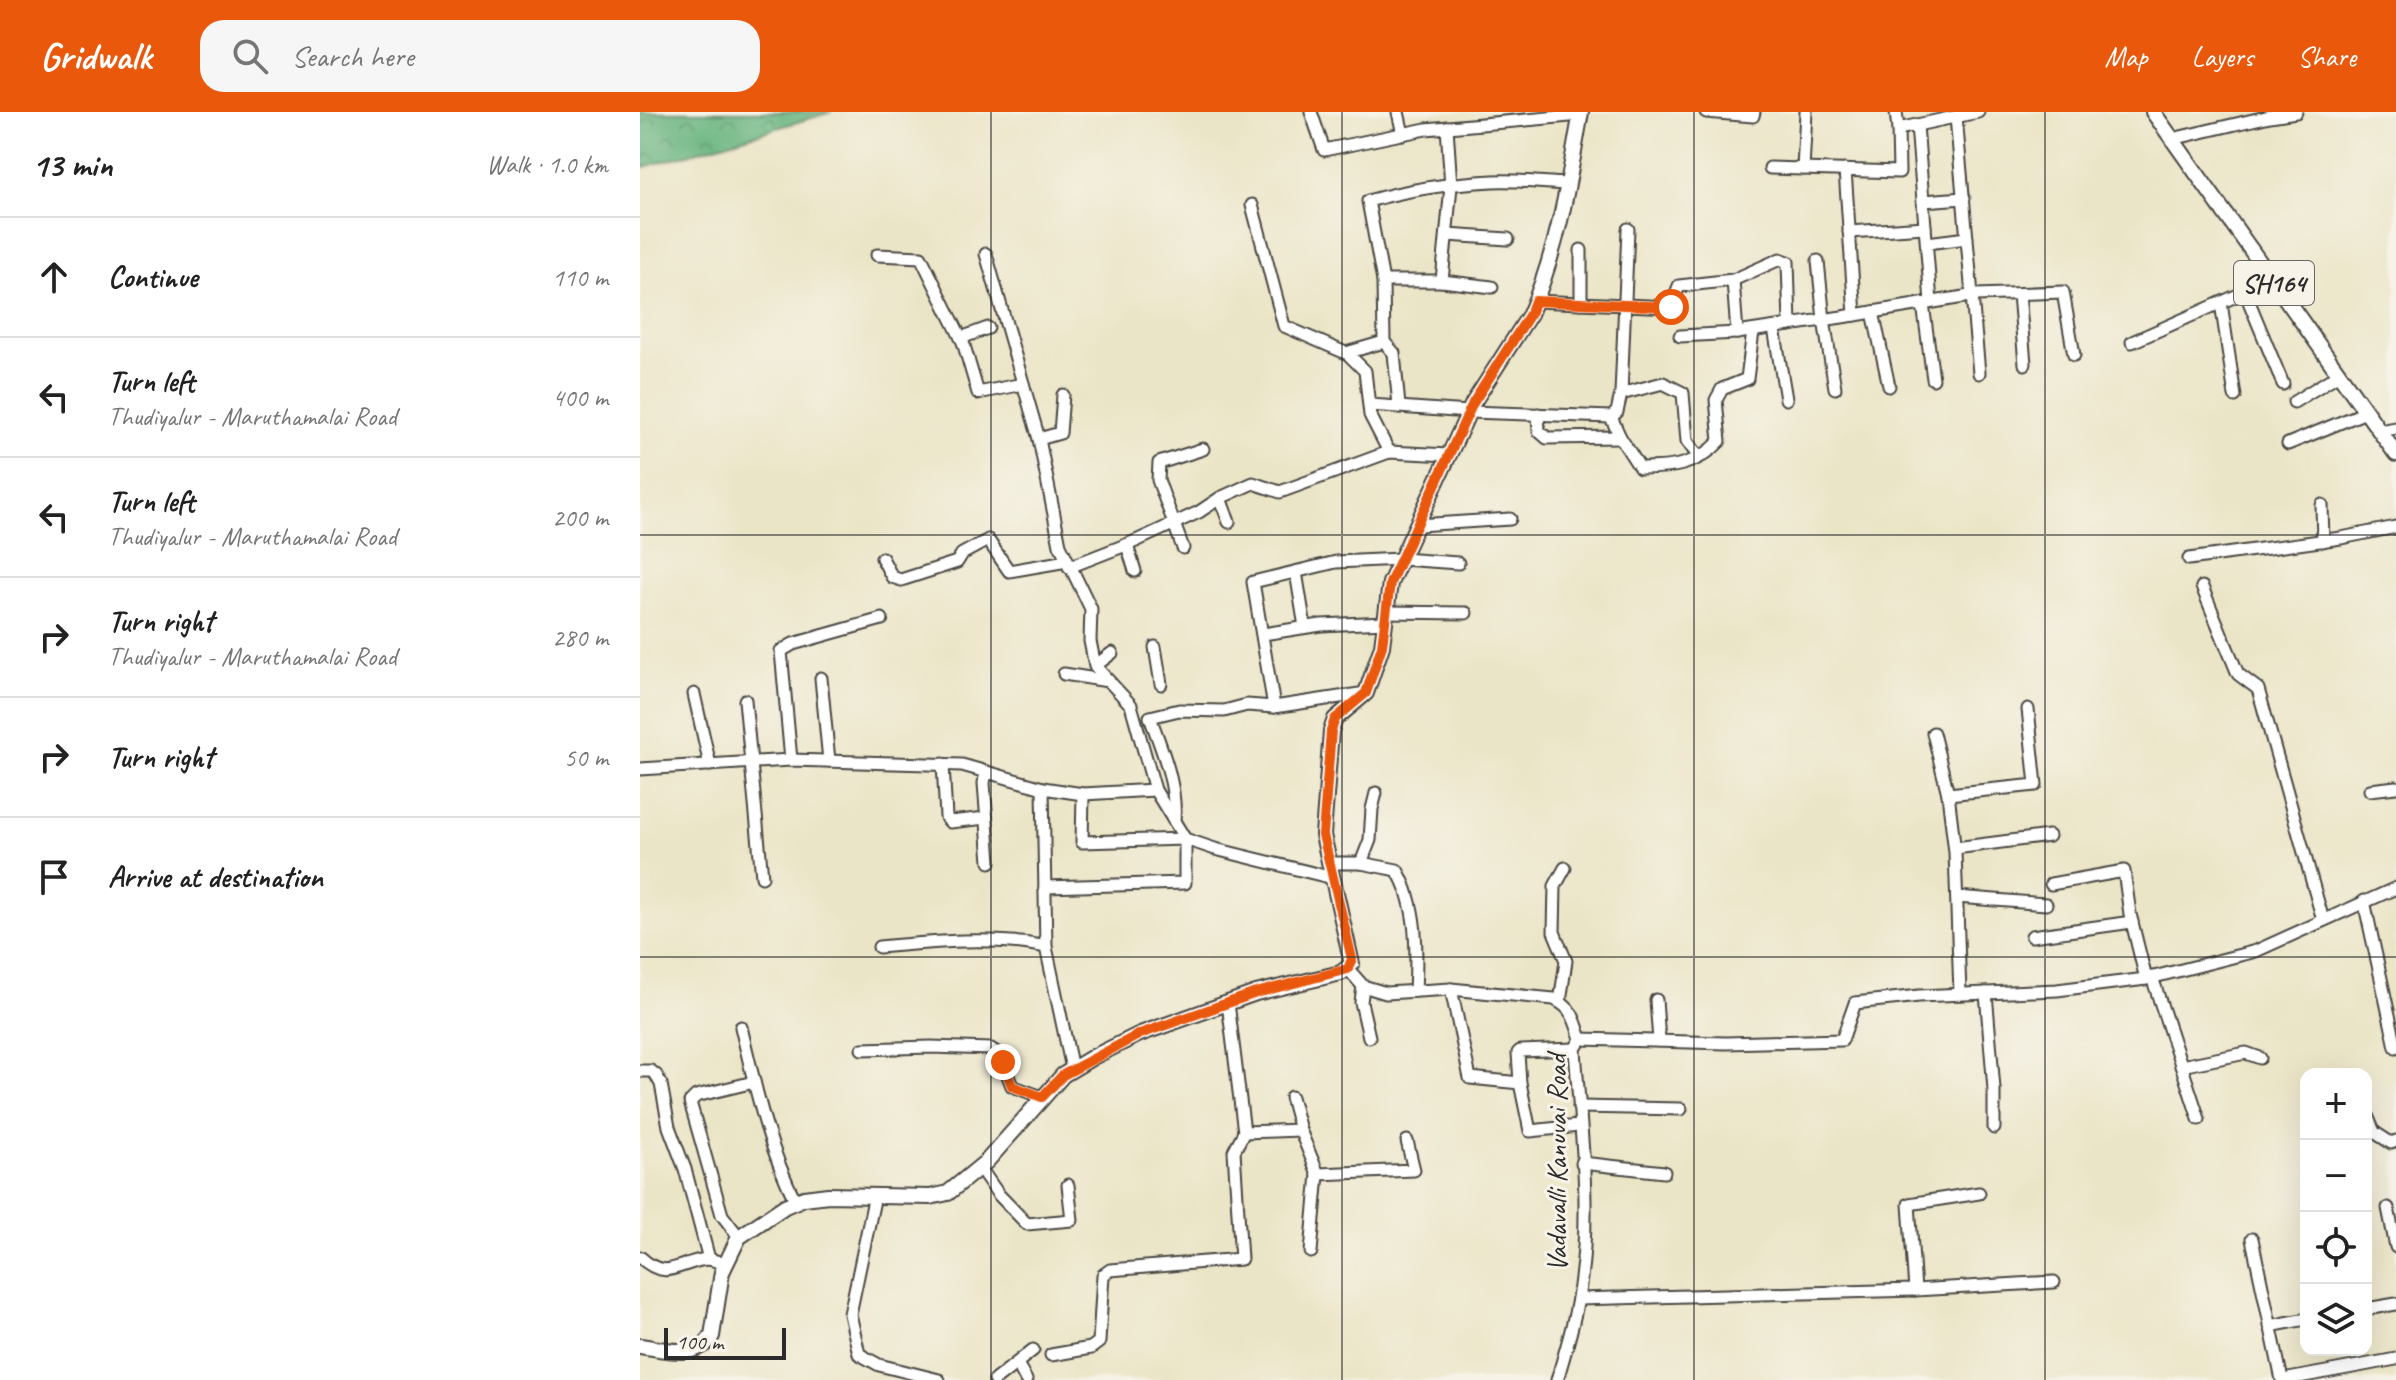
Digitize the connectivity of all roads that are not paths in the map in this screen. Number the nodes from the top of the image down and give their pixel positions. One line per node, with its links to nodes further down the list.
1 (1311, 112): 17 (street)
2 (1398, 112): 17 (street)
3 (1706, 112): 4 (street)
4 (1754, 112)
5 (1806, 112): 20 (street)
6 (1896, 112): 16 (street)
7 (1978, 112): 13 (street)
8 (2153, 112): 18 (main road, SH164)
9 (2296, 112): 11 (street)
10 (1581, 114): 12 (street); 22 (main road)
11 (2270, 114): 18 (street)
12 (1523, 116): 15 (street)
13 (1956, 117): 14 (street); 24 (street)
14 (1917, 125): 16 (street); 25 (street)
15 (1447, 127): 17 (street); 23 (street)
16 (1898, 129): 21 (street)
17 (1403, 134)
18 (2172, 139): 39 (main road, SH164)
19 (1770, 168): 20 (street)
20 (1803, 169): 21 (street)
21 (1845, 170): 29 (street)
22 (1568, 184): 23 (street); 46 (main road)
23 (1451, 186): 30 (street); 40 (street)
24 (1964, 198): 25 (street); 31 (street)
25 (1923, 201): 27 (street)
26 (1252, 205): 63 (street)
27 (1925, 227): 29 (street); 33 (street)
28 (1628, 229): 50 (street)
29 (1849, 232): 52 (street)
30 (1447, 235): 32 (street); 41 (street)
31 (1967, 238): 33 (street); 45 (street)
32 (1508, 239)
33 (1927, 243): 48 (street)
34 (1581, 250): 47 (street)
35 (986, 254): 69 (street)
36 (877, 255): 60 (street)
37 (1818, 261): 53 (street)
38 (1733, 280): 50 (street); 54 (street); 58 (street)
39 (2272, 280): 43 (street); 67 (main road, SH164)
40 (1383, 281): 41 (street); 61 (street)
41 (1442, 281): 42 (street)
42 (1492, 287)
43 (2245, 292): 49 (street); 70 (street)
44 (2019, 294): 45 (street); 64 (street); 65 (street)
45 (1972, 296): 48 (street); 66 (street)
46 (1535, 301): 47 (street); 80 (main road)
47 (1581, 303): 50 (street)
48 (1927, 303): 51 (street); 68 (street)
49 (2221, 303): 62 (street); 75 (street)
50 (1627, 305): 73 (street)
51 (1873, 312): 52 (street); 71 (street)
52 (1855, 315): 53 (street)
53 (1824, 320): 54 (street); 72 (street)
54 (1790, 325): 56 (street)
55 (988, 328): 60 (street)
56 (1774, 328): 57 (street); 76 (street)
57 (1753, 331): 58 (street); 93 (street)
58 (1737, 333): 59 (street)
59 (1680, 336)
60 (961, 338): 69 (street)
61 (1384, 342): 63 (street); 79 (street)
62 (2132, 342)
63 (1346, 353): 78 (street)
64 (2074, 355)
65 (2025, 364)
66 (1979, 373)
67 (2339, 374): 77 (street); 81 (main road, SH164)
68 (1933, 379)
69 (1023, 384): 87 (street)
70 (2283, 384)
71 (1889, 386)
72 (1835, 388)
73 (1621, 394): 83 (street); 93 (street)
74 (1063, 395): 87 (street)
75 (2235, 396)
76 (1786, 399)
77 (2294, 402)
78 (1370, 405): 79 (street); 90 (street)
79 (1399, 406): 80 (street)
80 (1469, 412): 82 (street); 92 (main road)
81 (2366, 412): 85 (main road, SH164); 88 (street)
82 (1538, 414): 83 (street); 86 (street)
83 (1611, 417): 86 (street)
84 (2396, 428): 85 (street)
85 (2379, 431): 91 (main road, SH164)
86 (1620, 437): 93 (street)
87 (1039, 439): 108 (street)
88 (2288, 444)
89 (1203, 449): 98 (street)
90 (1389, 452): 92 (street); 94 (street)
91 (2396, 454)
92 (1449, 455): 99 (main road)
93 (1699, 457)
94 (1220, 498): 97 (street); 98 (street)
95 (2322, 505): 101 (street)
96 (1510, 519): 99 (street)
97 (1229, 522)
98 (1174, 524): 102 (street); 103 (street)
99 (1418, 525): 105 (main road)
100 (2396, 527): 101 (street)
101 (2323, 541): 106 (street)
102 (1127, 545): 108 (street); 109 (street)
103 (1183, 548)
104 (882, 558): 108 (street)
105 (1401, 559): 107 (street); 110 (street); 113 (main road)
106 (2189, 559)
107 (1458, 563)
108 (1068, 564): 119 (street)
109 (1135, 571)
110 (1296, 572): 115 (street); 116 (street)
111 (2202, 587): 160 (street)
112 (1466, 613): 113 (street)
113 (1386, 617): 115 (street); 124 (main road)
114 (882, 619): 130 (street)
115 (1305, 627): 116 (street)
116 (1263, 634): 127 (street)
117 (1155, 647): 123 (street)
118 (1112, 653): 119 (street)
119 (1095, 666): 122 (street)
120 (1064, 674): 122 (street)
121 (821, 678): 131 (street)
122 (1108, 681): 139 (street)
123 (1161, 684)
124 (1366, 693): 127 (street); 152 (main road)
125 (694, 694): 134 (street)
126 (745, 700): 132 (street)
127 (1274, 707): 145 (street)
128 (2028, 709): 143 (street)
129 (1933, 733): 143 (street)
130 (791, 760): 131 (street); 132 (street)
131 (829, 761): 133 (street)
132 (752, 762): 134 (street); 153 (street)
133 (943, 764): 136 (street); 144 (street)
134 (710, 765): 135 (street)
135 (640, 769)
136 (986, 772): 138 (street); 144 (street)
137 (2396, 787): 140 (street)
138 (1043, 788): 142 (street); 155 (street)
139 (1155, 790): 142 (street); 145 (street)
140 (2370, 790)
141 (1376, 793): 150 (street)
142 (1083, 794): 147 (street)
143 (1948, 794): 148 (street)
144 (986, 818): 149 (street)
145 (1174, 821): 147 (street)
146 (2049, 836): 148 (street)
147 (1185, 839): 152 (street); 155 (street)
148 (1955, 848): 157 (street)
149 (990, 862)
150 (1361, 863): 152 (street); 169 (street)
151 (1565, 868): 173 (street)
152 (1331, 871): 165 (main road)
153 (762, 877)
154 (2051, 884): 161 (street)
155 (1045, 887): 164 (street)
156 (2396, 888): 158 (street)
157 (1957, 897): 159 (street); 171 (street)
158 (2364, 901): 160 (street); 179 (street)
159 (2046, 904)
160 (2323, 920): 166 (street)
161 (2132, 922): 162 (street); 166 (street)
162 (2032, 936)
163 (879, 947): 164 (street)
164 (1046, 947): 183 (street)
165 (1348, 969): 167 (street); 174 (main road)
166 (2149, 978): 170 (street); 182 (street)
167 (1363, 986): 169 (street); 176 (street)
168 (1451, 989): 169 (street); 173 (street); 186 (street)
169 (1415, 991)
170 (1986, 993): 171 (street); 194 (street)
171 (1960, 994): 177 (street)
172 (1656, 1000): 177 (street)
173 (1560, 1002): 178 (street)
174 (1228, 1003): 183 (main road); 196 (street)
175 (741, 1027): 185 (street)
176 (1369, 1037)
177 (1659, 1041): 178 (street)
178 (1578, 1044): 186 (street); 189 (street, Vadavalli Kanuvai Road)
179 (2396, 1047)
180 (862, 1049): 187 (street)
181 (2260, 1058): 182 (street)
182 (2181, 1066): 191 (street)
183 (1072, 1069): 187 (main road)
184 (640, 1071): 213 (street)
185 (754, 1082): 206 (street); 208 (street)
186 (1520, 1083): 192 (street)
187 (1042, 1097): 200 (main road)
188 (1291, 1097): 195 (street)
189 (1579, 1107): 190 (street); 192 (street, Vadavalli Kanuvai Road)
190 (1681, 1109)
191 (2199, 1119)
192 (1579, 1126): 199 (street, Vadavalli Kanuvai Road)
193 (2372, 1127): 198 (street)
194 (1994, 1128)
195 (1300, 1130): 196 (street); 202 (street)
196 (1244, 1132): 224 (street)
197 (1407, 1141): 202 (street)
198 (2396, 1141)
199 (1582, 1163): 201 (street); 217 (street, Vadavalli Kanuvai Road)
200 (980, 1168): 203 (street); 205 (main road)
201 (1664, 1172)
202 (1318, 1174): 211 (street)
203 (1068, 1185)
204 (1979, 1193): 216 (street)
205 (875, 1195): 206 (main road); 227 (street)
206 (796, 1202): 208 (main road)
207 (2388, 1208): 210 (street)
208 (739, 1237): 214 (main road)
209 (2252, 1239): 221 (street)
210 (2396, 1247)
211 (1311, 1252)
212 (640, 1257): 213 (street)
213 (709, 1259): 214 (street)
214 (725, 1264): 222 (main road)
215 (2054, 1282): 216 (street)
216 (1915, 1290): 217 (street)
217 (1578, 1299): 230 (street, Vadavalli Kanuvai Road)
218 (2396, 1304): 219 (street)
219 (2372, 1308)
220 (2300, 1320): 221 (street)
221 (2270, 1326): 231 (street)
222 (640, 1346)
223 (1033, 1350): 226 (street)
224 (1051, 1355)
225 (2396, 1359): 231 (street)
226 (1017, 1363): 228 (street); 229 (street)
227 (939, 1380)
228 (995, 1380)
229 (1026, 1380)
230 (1557, 1380)
231 (2282, 1380)

